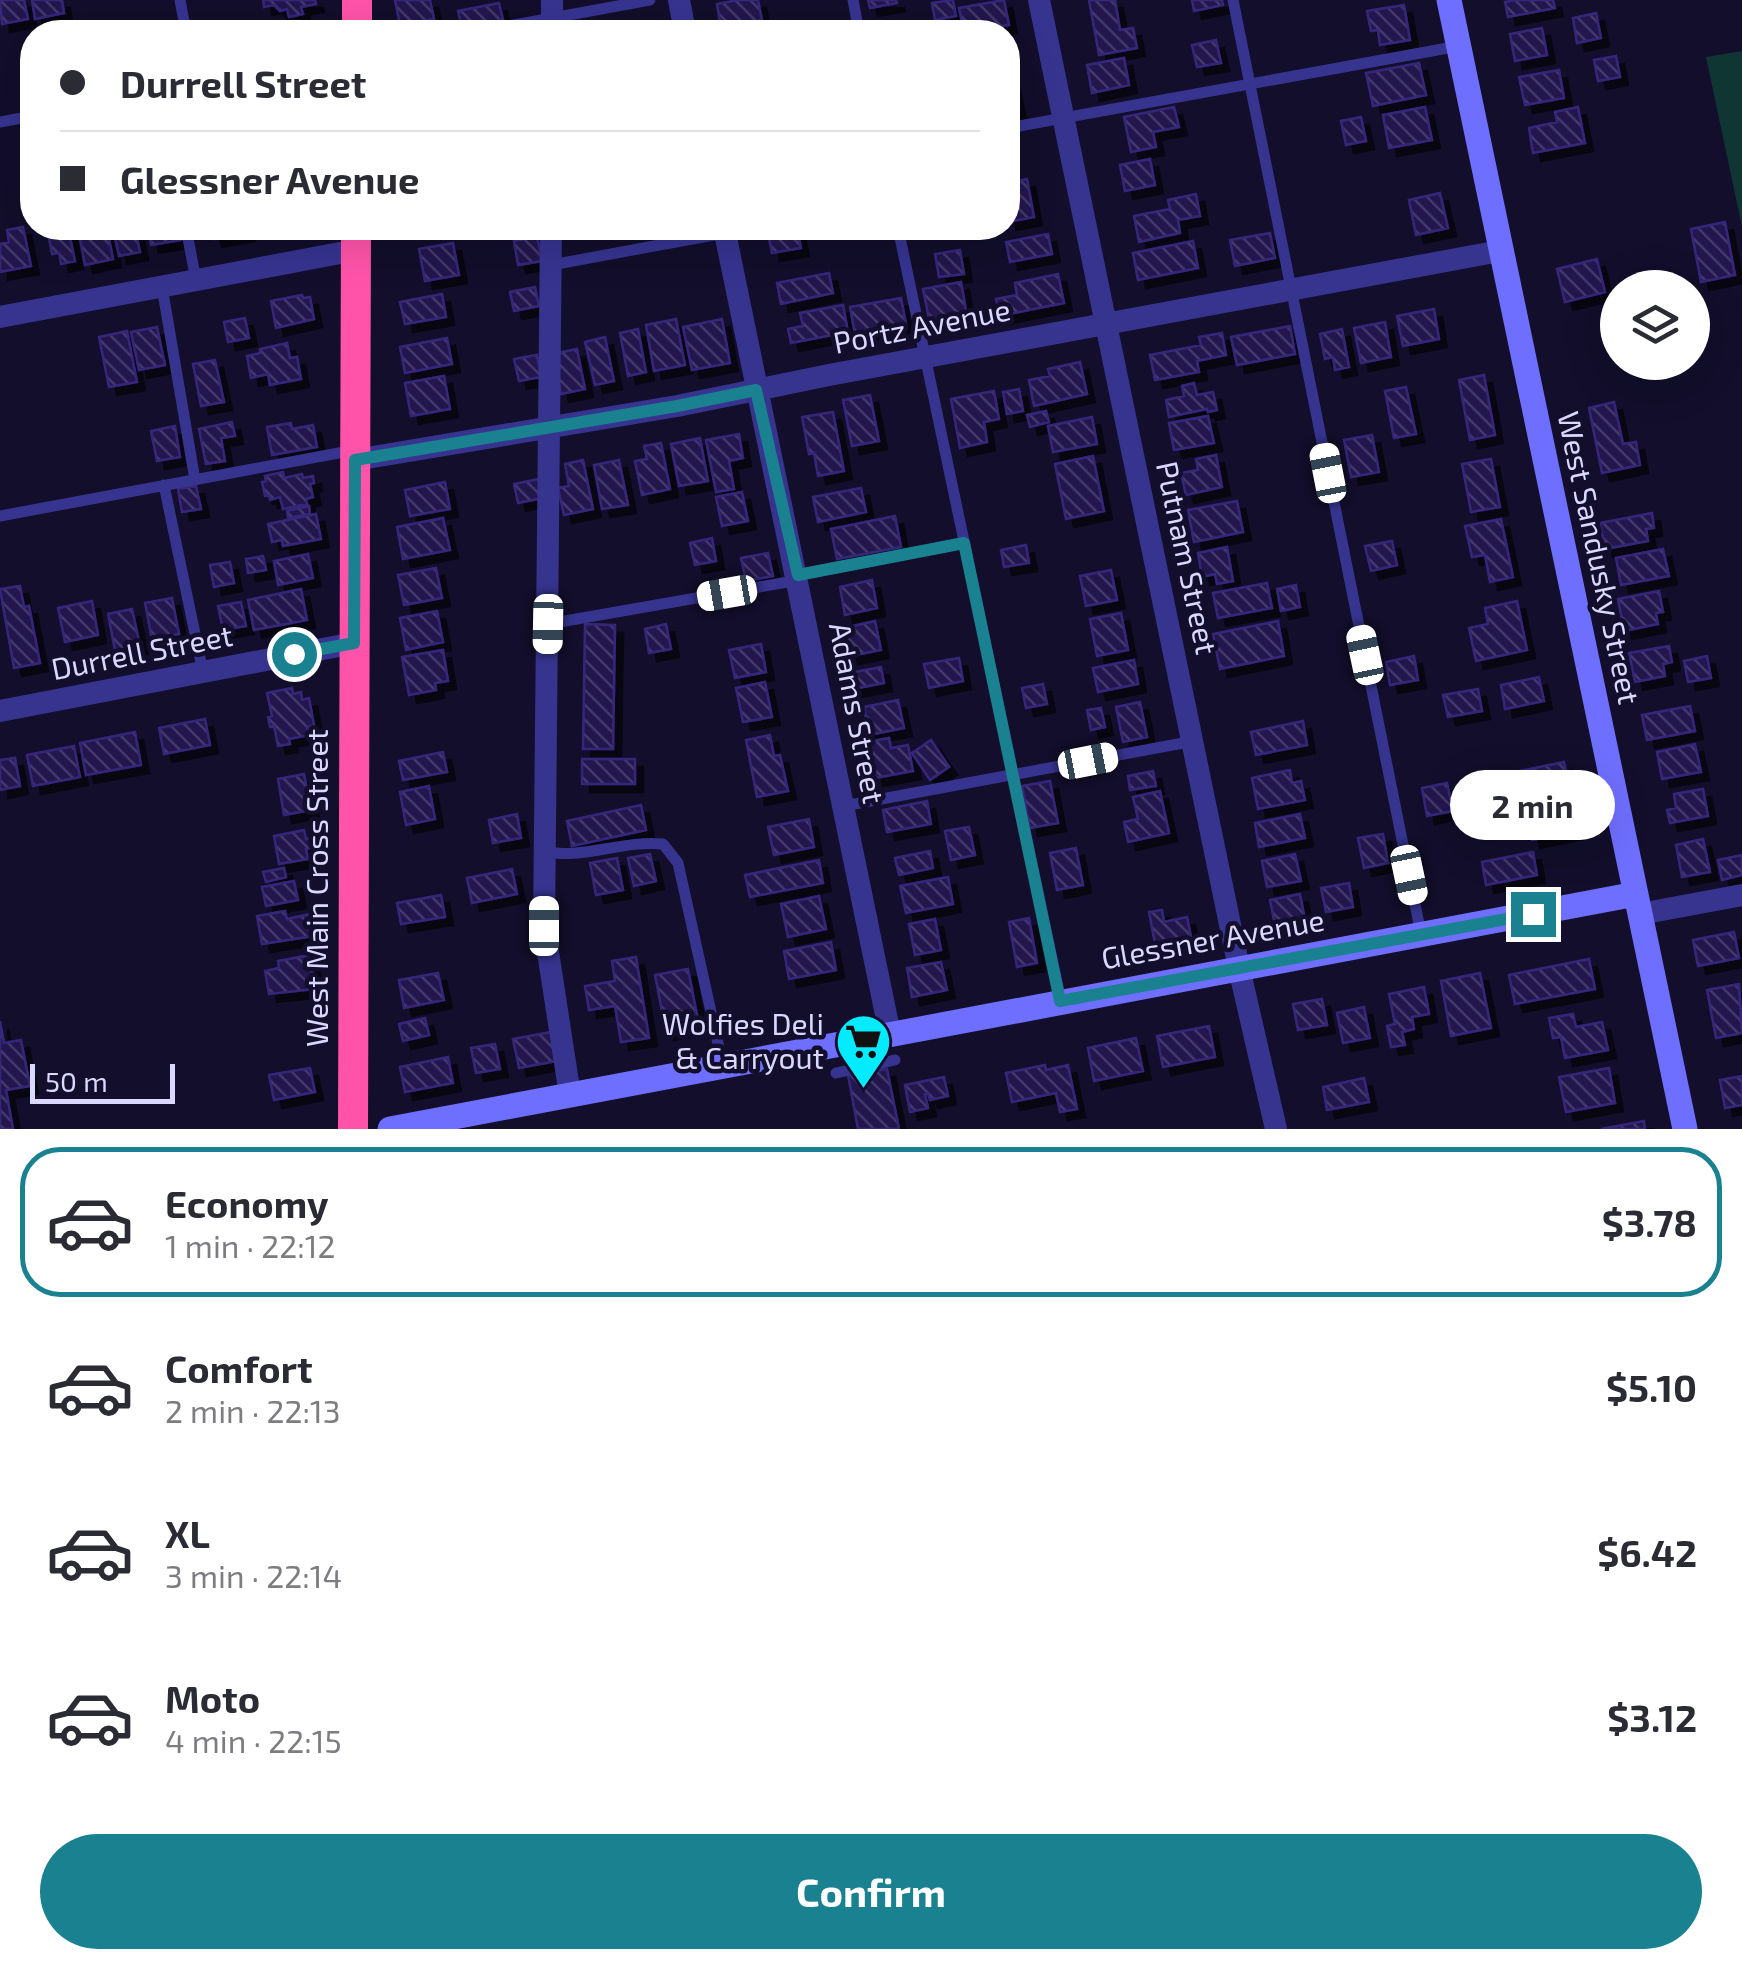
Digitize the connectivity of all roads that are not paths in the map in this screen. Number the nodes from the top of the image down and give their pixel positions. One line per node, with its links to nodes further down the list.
1 (650, 0): 5 (lane)
2 (1039, 0): 8 (street, Putnam Street)
3 (1233, 0): 7 (lane)
4 (1449, 0): 6 (street, West Sandusky Street)
5 (552, 17)
6 (1459, 46): 7 (lane); 17 (street, West Sandusky Street)
7 (1250, 83): 8 (lane); 21 (lane)
8 (1064, 118): 9 (lane); 23 (street, Putnam Street)
9 (1020, 126)
10 (188, 240): 19 (lane)
11 (352, 240): 19 (street)
12 (356, 240): 27 (highway, West Main Cross Street)
13 (551, 240): 18 (street)
14 (675, 240): 18 (lane)
15 (727, 240): 25 (street, Adams Street)
16 (900, 240): 24 (lane)
17 (1500, 252): 21 (street, Portz Avenue); 42 (street, West Sandusky Street)
18 (551, 265): 26 (street)
19 (196, 280): 20 (street)
20 (162, 286): 22 (street); 28 (lane)
21 (1291, 290): 23 (street, Portz Avenue); 43 (lane)
22 (0, 317)
23 (1106, 323): 24 (street, Portz Avenue); 37 (street, Putnam Street)
24 (924, 357): 25 (street, Portz Avenue); 31 (lane)
25 (756, 390): 26 (street, Portz Avenue); 32 (street, Adams Street)
26 (550, 428): 27 (street, Portz Avenue); 33 (street)
27 (355, 455): 28 (lane); 34 (highway, West Main Cross Street)
28 (196, 480): 29 (lane)
29 (164, 486): 30 (lane); 35 (lane)
30 (0, 516)
31 (964, 543): 32 (lane); 38 (lane)
32 (798, 578): 33 (lane); 39 (street, Adams Street)
33 (548, 624): 40 (street)
34 (354, 643): 35 (street, Durrell Street); 51 (highway, West Main Cross Street)
35 (202, 672): 36 (street, Durrell Street)
36 (0, 711)
37 (1194, 741): 38 (lane); 44 (street, Putnam Street)
38 (1013, 776): 39 (lane); 45 (lane)
39 (844, 806): 46 (street, Adams Street)
40 (545, 852): 48 (lane); 50 (street)
41 (1742, 895): 42 (street, Glessner Avenue)
42 (1638, 904): 43 (street, Glessner Avenue); 54 (street, West Sandusky Street)
43 (1421, 934): 44 (street, Glessner Avenue)
44 (1239, 968): 45 (street, Glessner Avenue); 53 (street, Putnam Street)
45 (1060, 1001): 46 (street, Glessner Avenue)
46 (890, 1034): 48 (street, Glessner Avenue)
47 (895, 1060): 49 (lane)
48 (723, 1066): 50 (street, Glessner Avenue)
49 (836, 1072)
50 (570, 1096): 52 (street, Glessner Avenue)
51 (354, 1129)
52 (390, 1129)
53 (1276, 1129)
54 (1685, 1129)

